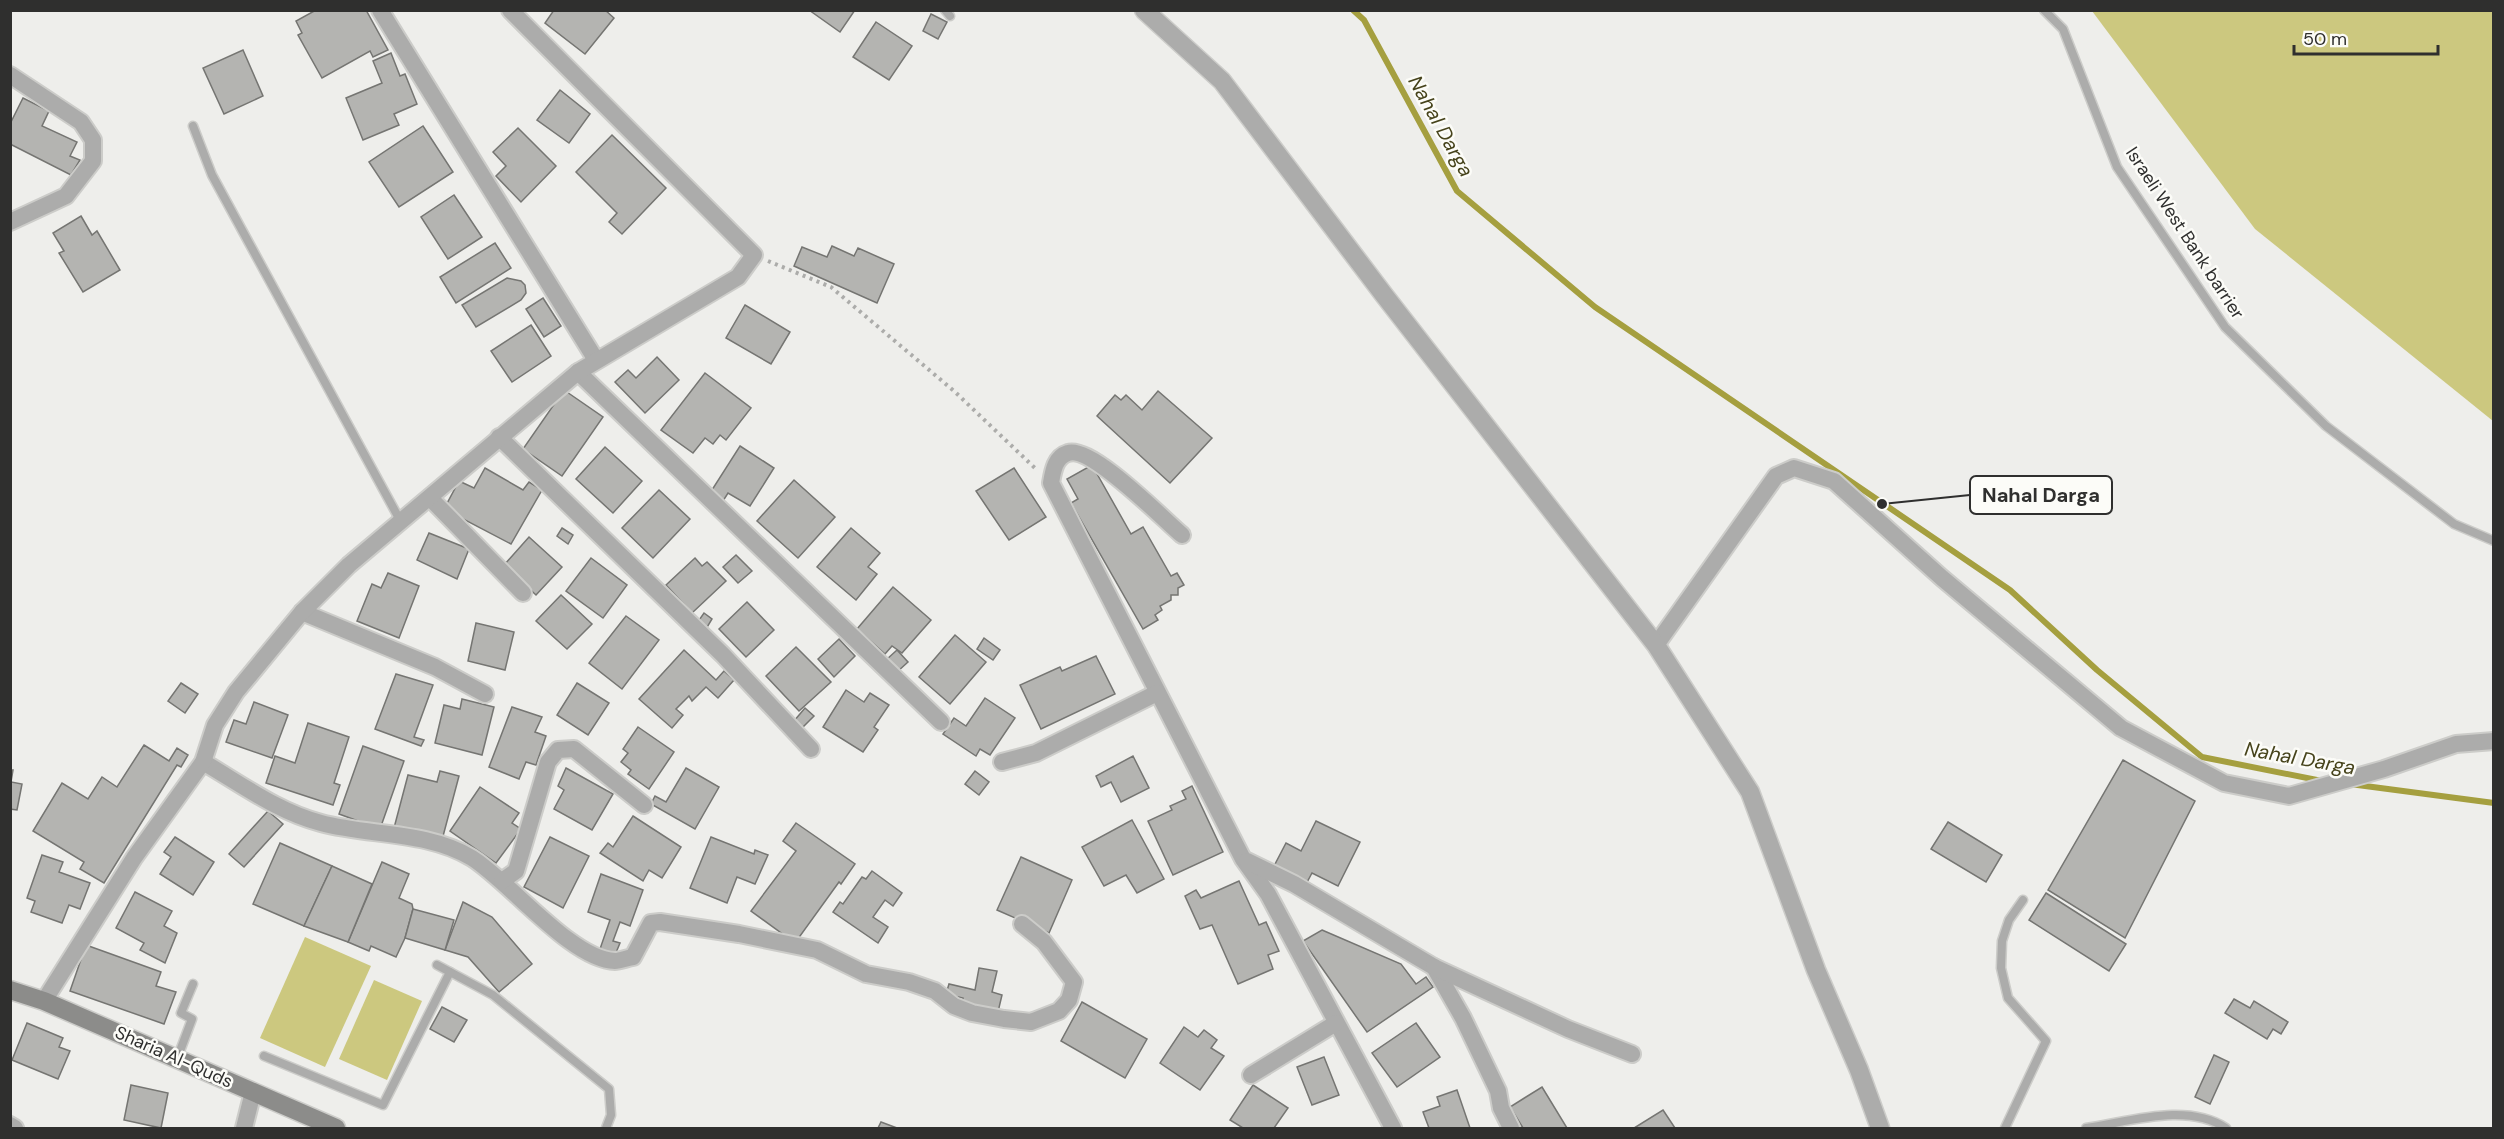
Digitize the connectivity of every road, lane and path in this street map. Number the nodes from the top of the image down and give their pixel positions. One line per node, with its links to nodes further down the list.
1 (380, 10): 9 (street)
2 (510, 10): 8 (street)
3 (1144, 10): 19 (street)
4 (2044, 10): 16 (lane, Israeli West Bank barrier)
5 (10, 75): 7 (street)
6 (193, 126): 14 (lane)
7 (10, 222)
8 (754, 255): 9 (street); 12 (path)
9 (596, 360): 10 (street)
10 (578, 372): 11 (street); 22 (street)
11 (499, 437): 13 (street); 24 (street)
12 (1051, 483): 15 (street); 21 (street)
13 (430, 498): 14 (street); 17 (street)
14 (401, 522): 18 (street)
15 (1182, 535)
16 (2493, 541)
17 (523, 593)
18 (302, 612): 20 (street); 25 (street)
19 (1656, 645): 23 (street); 51 (street)
20 (485, 693)
21 (1157, 693): 26 (street); 28 (street)
22 (941, 722)
23 (2493, 741)
24 (811, 749)
25 (203, 762): 29 (street); 37 (street)
26 (1002, 762)
27 (644, 805): 29 (street)
28 (1243, 859): 33 (street); 38 (street)
29 (502, 881): 31 (street)
30 (2023, 900): 52 (lane)
31 (1023, 924)
32 (437, 965): 34 (lane)
33 (1434, 967): 39 (street); 50 (street)
34 (450, 972): 40 (lane); 48 (lane)
35 (193, 984): 41 (lane)
36 (10, 990): 37 (main road, Sharia Al-Quds)
37 (44, 1001): 41 (main road, Sharia Al-Quds)
38 (1336, 1023): 42 (street); 49 (street)
39 (1632, 1054)
40 (264, 1056)
41 (177, 1059): 43 (main road, Sharia Al-Quds)
42 (1251, 1075)
43 (253, 1092): 46 (street); 47 (main road, Sharia Al-Quds)
44 (10, 1125): 45 (street)
45 (15, 1128)
46 (244, 1128)
47 (336, 1128)
48 (606, 1128)
49 (1393, 1128)
50 (1511, 1128)
51 (1881, 1128)
52 (2005, 1128)
53 (2086, 1128): 54 (lane)
54 (2226, 1128)

